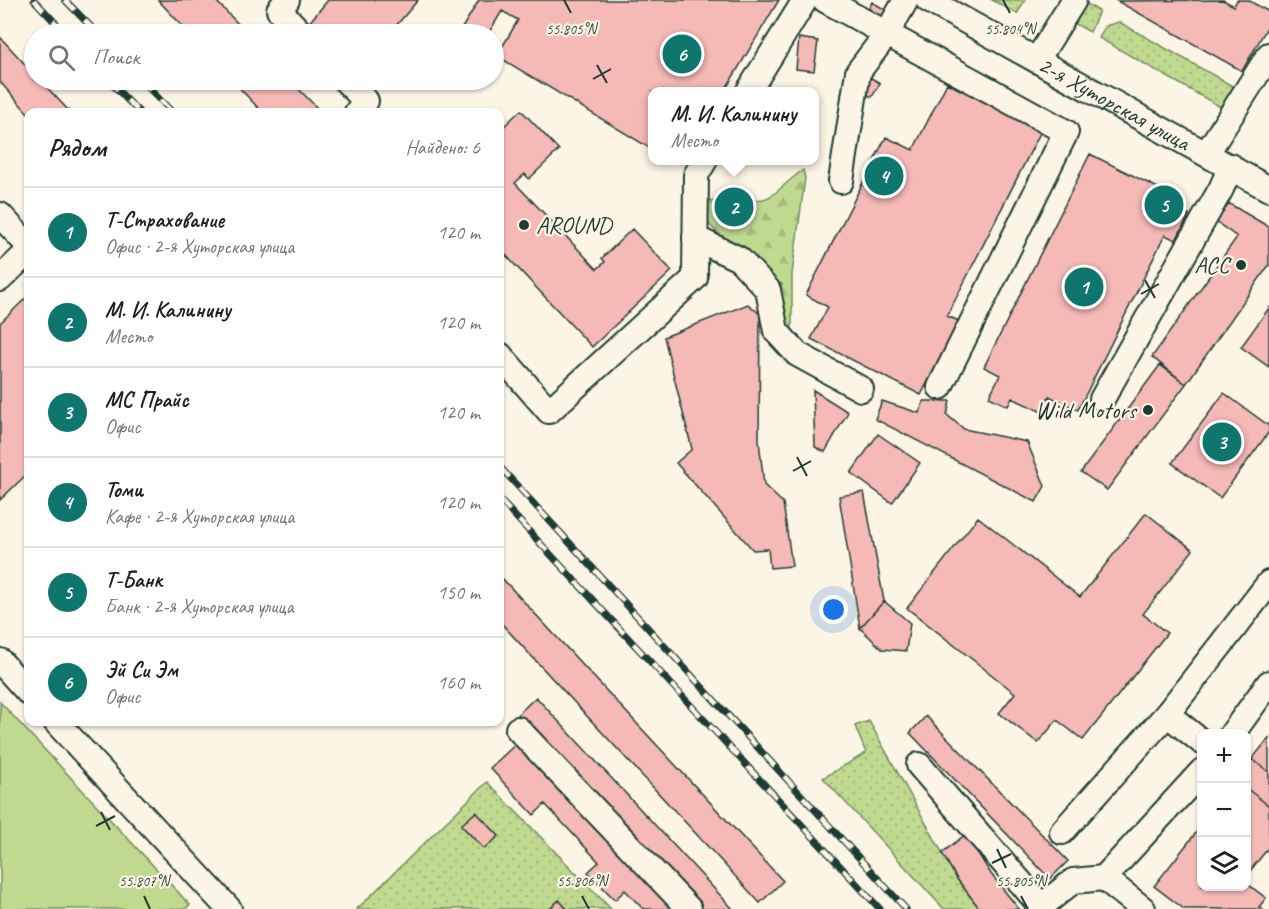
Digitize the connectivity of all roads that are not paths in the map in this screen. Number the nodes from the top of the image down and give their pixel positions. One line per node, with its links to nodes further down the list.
1 (287, 0): 7 (street)
2 (805, 0): 11 (street)
3 (825, 0): 8 (street)
4 (906, 0): 8 (street)
5 (928, 0): 10 (street, 2-я Хуторская улица)
6 (1074, 0): 10 (street)
7 (292, 24)
8 (886, 35): 17 (street); 25 (street)
9 (1269, 55): 14 (street)
10 (1037, 60): 14 (street, 2-я Хуторская улица)
11 (751, 87)
12 (355, 90): 13 (street)
13 (360, 108)
14 (1207, 153): 16 (street, 2-я Хуторская улица)
15 (702, 165): 20 (street)
16 (1231, 166): 18 (street, 2-я Хуторская улица); 27 (street)
17 (841, 181)
18 (1269, 189)
19 (0, 215): 21 (street)
20 (695, 238): 24 (street); 26 (street)
21 (24, 242)
22 (24, 256): 23 (street)
23 (0, 279)
24 (504, 360)
25 (940, 387)
26 (861, 389)
27 (1102, 399)
28 (1269, 583): 32 (street)
29 (0, 662): 31 (street)
30 (1269, 683): 35 (street)
31 (24, 688)
32 (1167, 714): 36 (street); 39 (street)
33 (60, 726): 42 (street)
34 (518, 729): 43 (street)
35 (1236, 729)
36 (1197, 738)
37 (919, 765): 41 (street)
38 (1197, 776): 40 (street)
39 (1062, 832)
40 (1104, 878): 41 (street); 44 (street)
41 (1039, 908)
42 (229, 909)
43 (689, 909)
44 (1143, 909)

